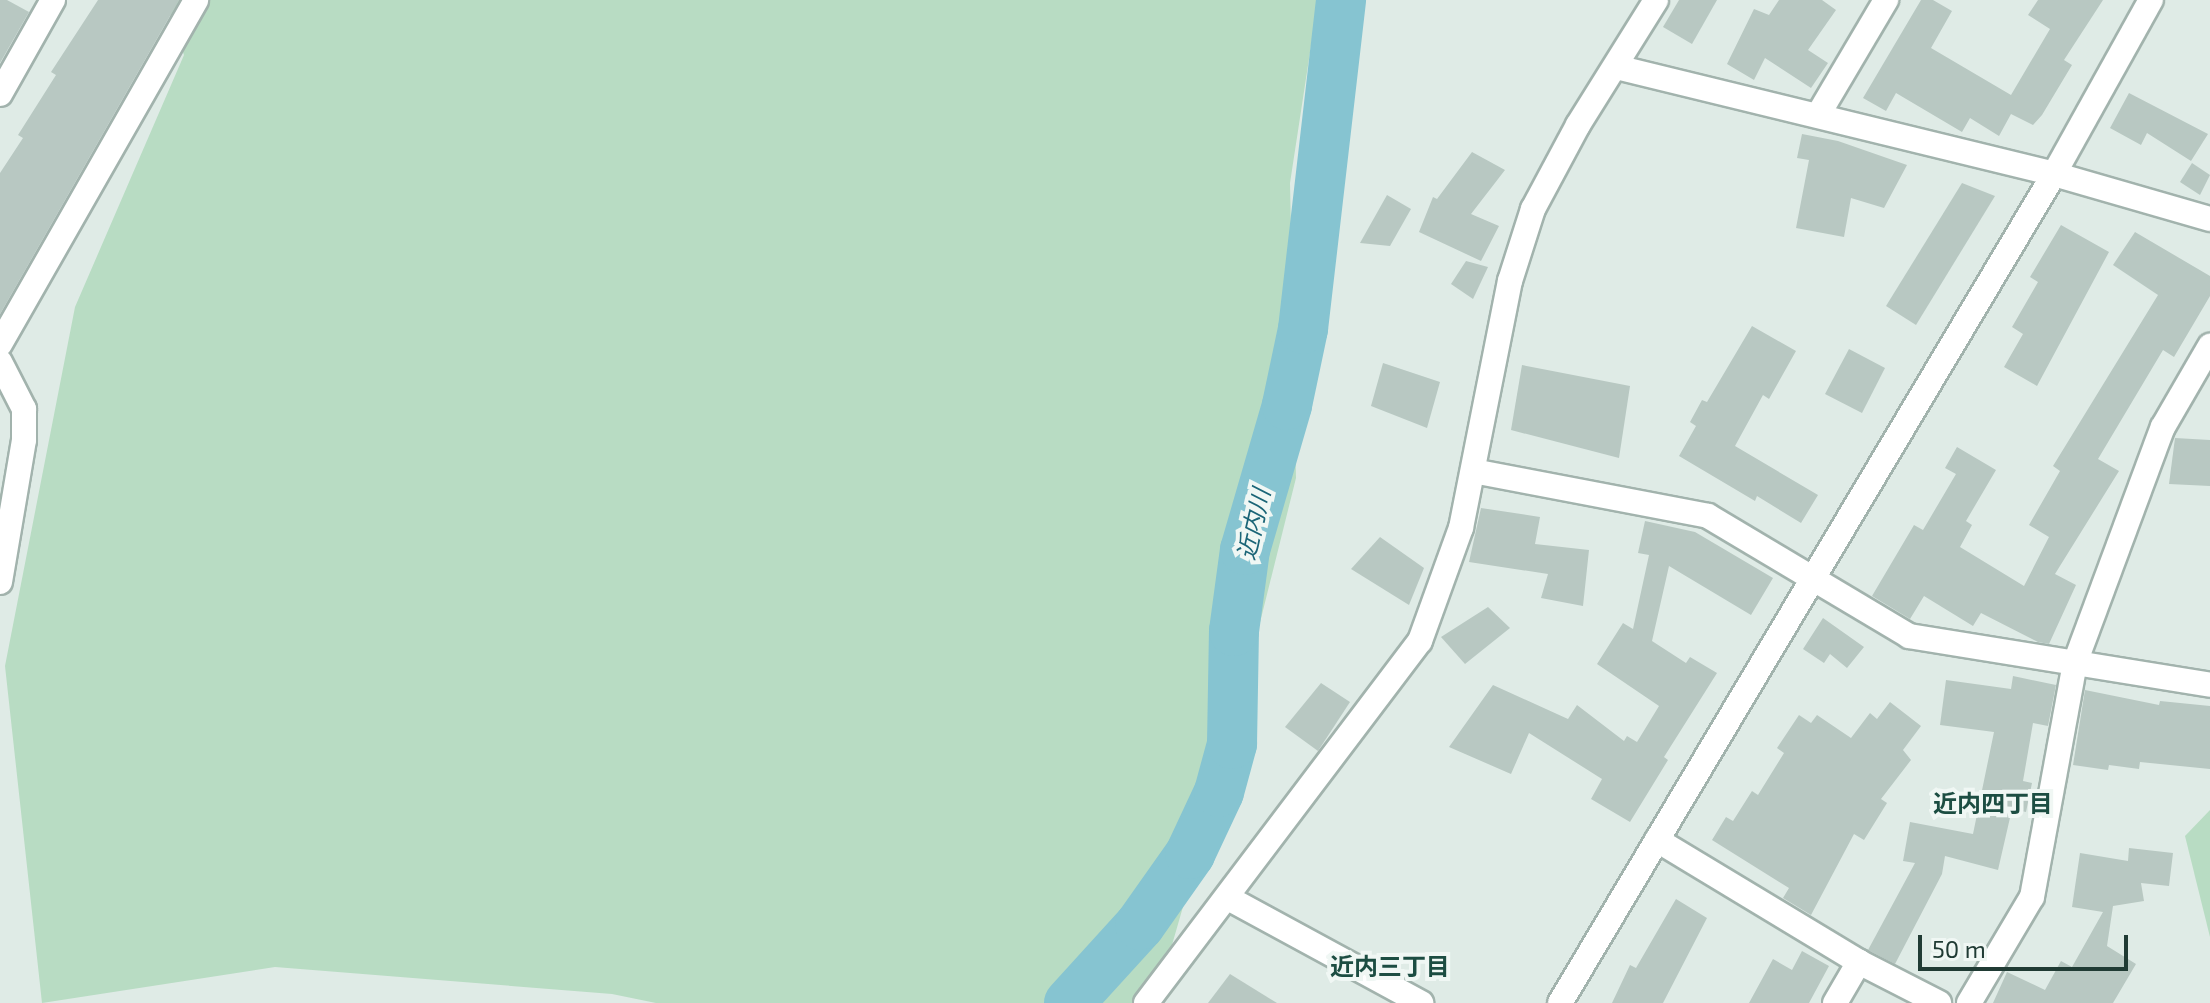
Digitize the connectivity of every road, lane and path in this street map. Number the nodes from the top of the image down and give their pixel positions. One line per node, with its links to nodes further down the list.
1 (53, 0): 7 (street)
2 (196, 0): 11 (street)
3 (1656, 0): 6 (street)
4 (1886, 0): 8 (street)
5 (2151, 0): 9 (street)
6 (1616, 67): 8 (street); 16 (street)
7 (0, 94)
8 (1818, 115): 9 (street)
9 (2054, 174): 10 (street); 17 (street)
10 (2210, 219)
11 (0, 344)
12 (2210, 346): 19 (street)
13 (0, 362): 15 (street)
14 (0, 400): 15 (street)
15 (24, 409): 18 (street)
16 (1473, 471): 17 (street); 22 (street)
17 (1815, 578): 19 (street); 21 (street)
18 (0, 582)
19 (2075, 663): 20 (street); 29 (street)
20 (2210, 685)
21 (1657, 840): 23 (street); 26 (street)
22 (1228, 898): 24 (street); 25 (street)
23 (1859, 962): 27 (street); 28 (street)
24 (1146, 1003)
25 (1421, 1003)
26 (1560, 1003)
27 (1835, 1003)
28 (1939, 1003)
29 (1969, 1003)

